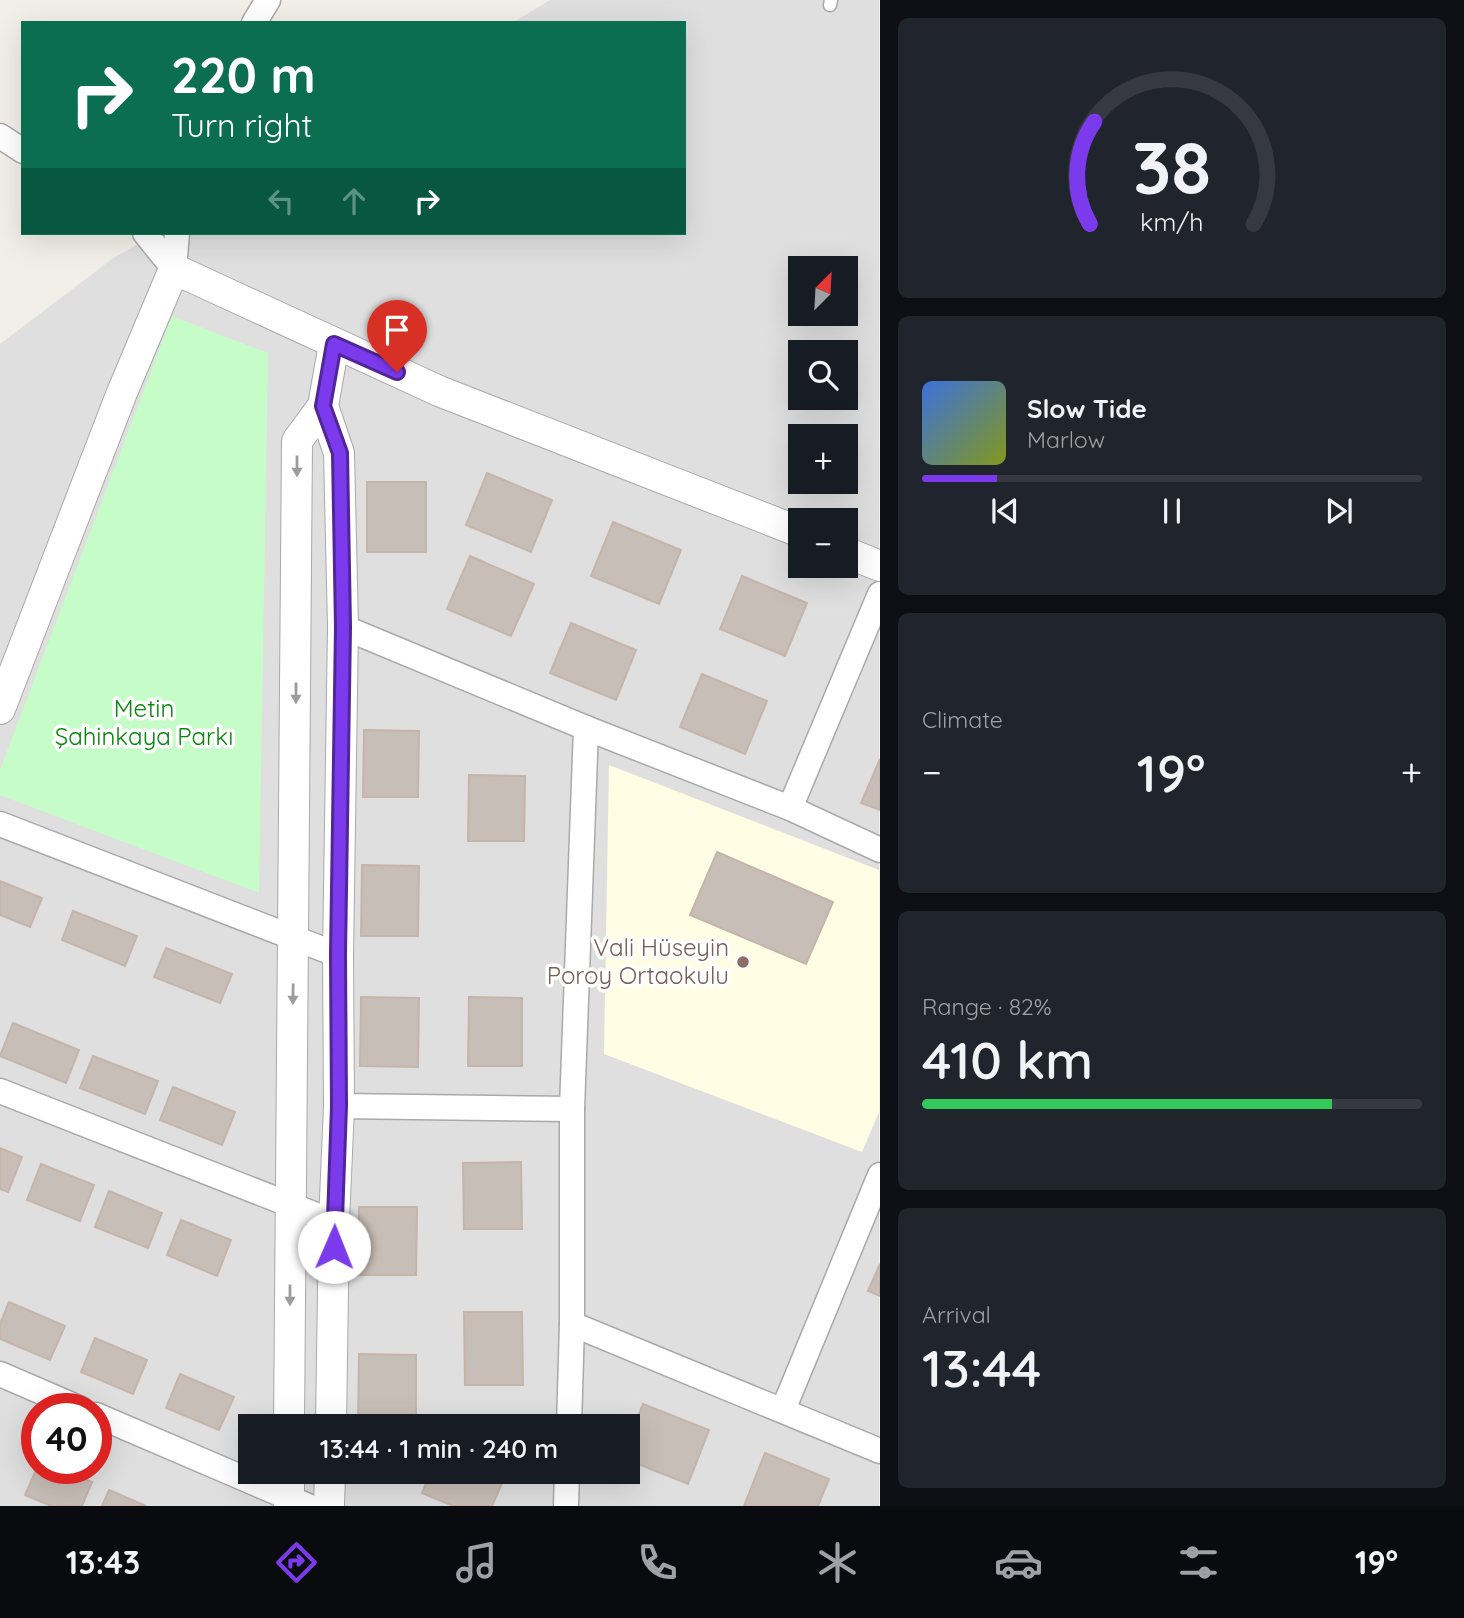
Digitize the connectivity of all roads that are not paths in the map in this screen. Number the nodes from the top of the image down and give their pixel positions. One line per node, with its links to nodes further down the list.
1 (268, 0): 2 (street)
2 (255, 21)
3 (0, 136): 4 (street)
4 (21, 150)
5 (147, 235): 7 (street)
6 (177, 235): 7 (street)
7 (174, 269): 8 (street); 15 (street)
8 (334, 344): 9 (street); 10 (street)
9 (323, 406): 14 (street); 20 (street, one-way to 20)
10 (788, 527)
11 (858, 557): 12 (street)
12 (880, 566)
13 (880, 594): 17 (street)
14 (343, 627): 16 (street); 21 (street)
15 (0, 709)
16 (586, 728): 17 (street); 24 (street)
17 (790, 808): 19 (street)
18 (0, 824): 20 (street)
19 (880, 850)
20 (294, 938): 21 (street); 26 (street, one-way to 26)
21 (338, 955): 23 (street)
22 (0, 1091): 26 (street)
23 (339, 1106): 24 (street); 27 (street)
24 (572, 1109): 28 (street)
25 (880, 1175): 31 (street)
26 (290, 1205): 27 (street); 32 (street, one-way to 32)
27 (334, 1222): 33 (street)
28 (572, 1324): 31 (street); 34 (street)
29 (0, 1374): 30 (street)
30 (44, 1393)
31 (783, 1410): 36 (street)
32 (289, 1414)
33 (331, 1414)
34 (569, 1414)
35 (112, 1421): 39 (street)
36 (880, 1451)
37 (330, 1484): 40 (street)
38 (567, 1484): 41 (street)
39 (294, 1495)
40 (329, 1506)
41 (566, 1506)

